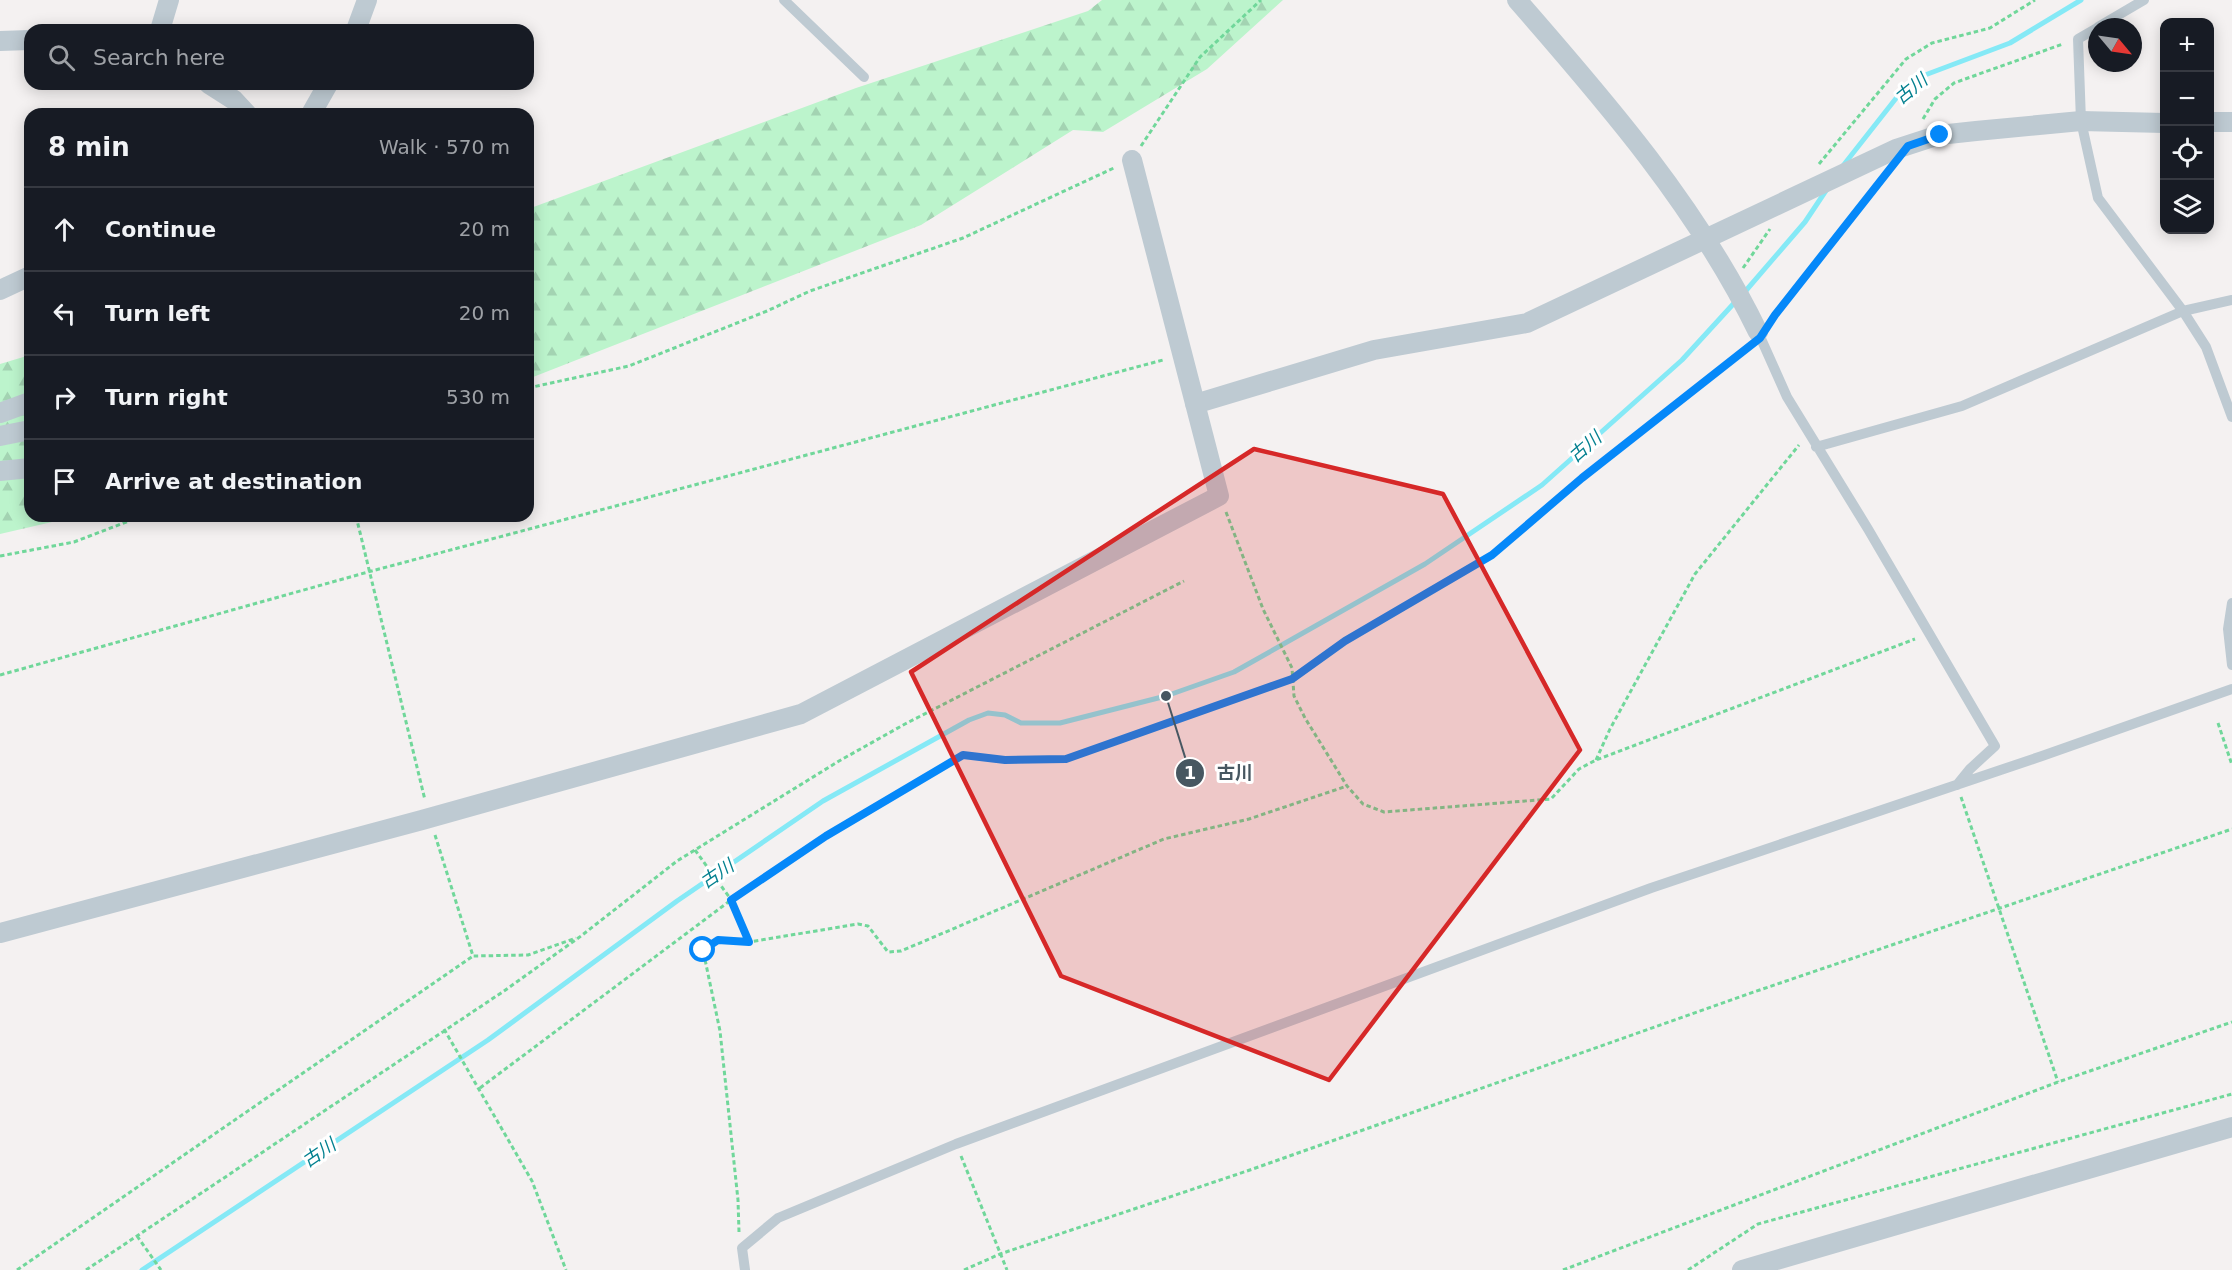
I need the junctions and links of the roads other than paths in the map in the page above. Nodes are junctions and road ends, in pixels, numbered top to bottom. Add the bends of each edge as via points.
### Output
1 (169, 0) edge
2 (367, 0) edge
3 (784, 0) edge
4 (1517, 0) edge
5 (2144, 0) edge
6 (2113, 18) edge
7 (162, 24) edge
8 (358, 24) edge
9 (2088, 33) edge
10 (24, 40) edge
11 (0, 41) edge
12 (864, 77) dead end
13 (218, 90) edge
14 (325, 90) edge
15 (241, 108) edge
16 (314, 108) edge
17 (2081, 121) junction
18 (2214, 122) edge
19 (2232, 122) edge
20 (2160, 123) edge
21 (1132, 160) road end
22 (1707, 240) junction
23 (24, 279) edge
24 (0, 290) edge
25 (2232, 300) edge
26 (2183, 312) junction
27 (1759, 335) joint
28 (24, 404) edge
29 (1195, 404) junction
30 (0, 413) edge
31 (2232, 417) edge
32 (24, 431) edge
33 (0, 436) edge
34 (1816, 447) junction
35 (24, 469) edge
36 (0, 471) edge
37 (2232, 603) edge
38 (2232, 665) edge
39 (2232, 689) edge
40 (1957, 785) junction
41 (0, 933) edge
42 (2232, 1127) edge
43 (745, 1270) edge
44 (1742, 1270) edge

1 - 7 street
2 - 8 street
3 - 12 lane
4 - 22 street via 1601,96
5 - 6 lane
9 - 17 lane via 2078,39
10 - 11 street
13 - 15 street
14 - 16 street
17 - 20 street
17 - 22 street via 1940,135 1902,148
17 - 26 lane via 2098,198
18 - 19 street
21 - 29 street
22 - 27 street
22 - 29 street via 1527,323 1374,350
23 - 24 street
25 - 26 lane
26 - 31 lane via 2206,347
26 - 34 lane via 1962,406
27 - 34 lane via 1786,397
28 - 30 street
29 - 41 street via 1219,496 801,714
32 - 33 street
34 - 40 lane via 1995,746
35 - 36 street
37 - 38 lane via 2228,629
39 - 40 lane
40 - 43 lane via 1640,892 956,1144 778,1218 742,1248
42 - 44 street

